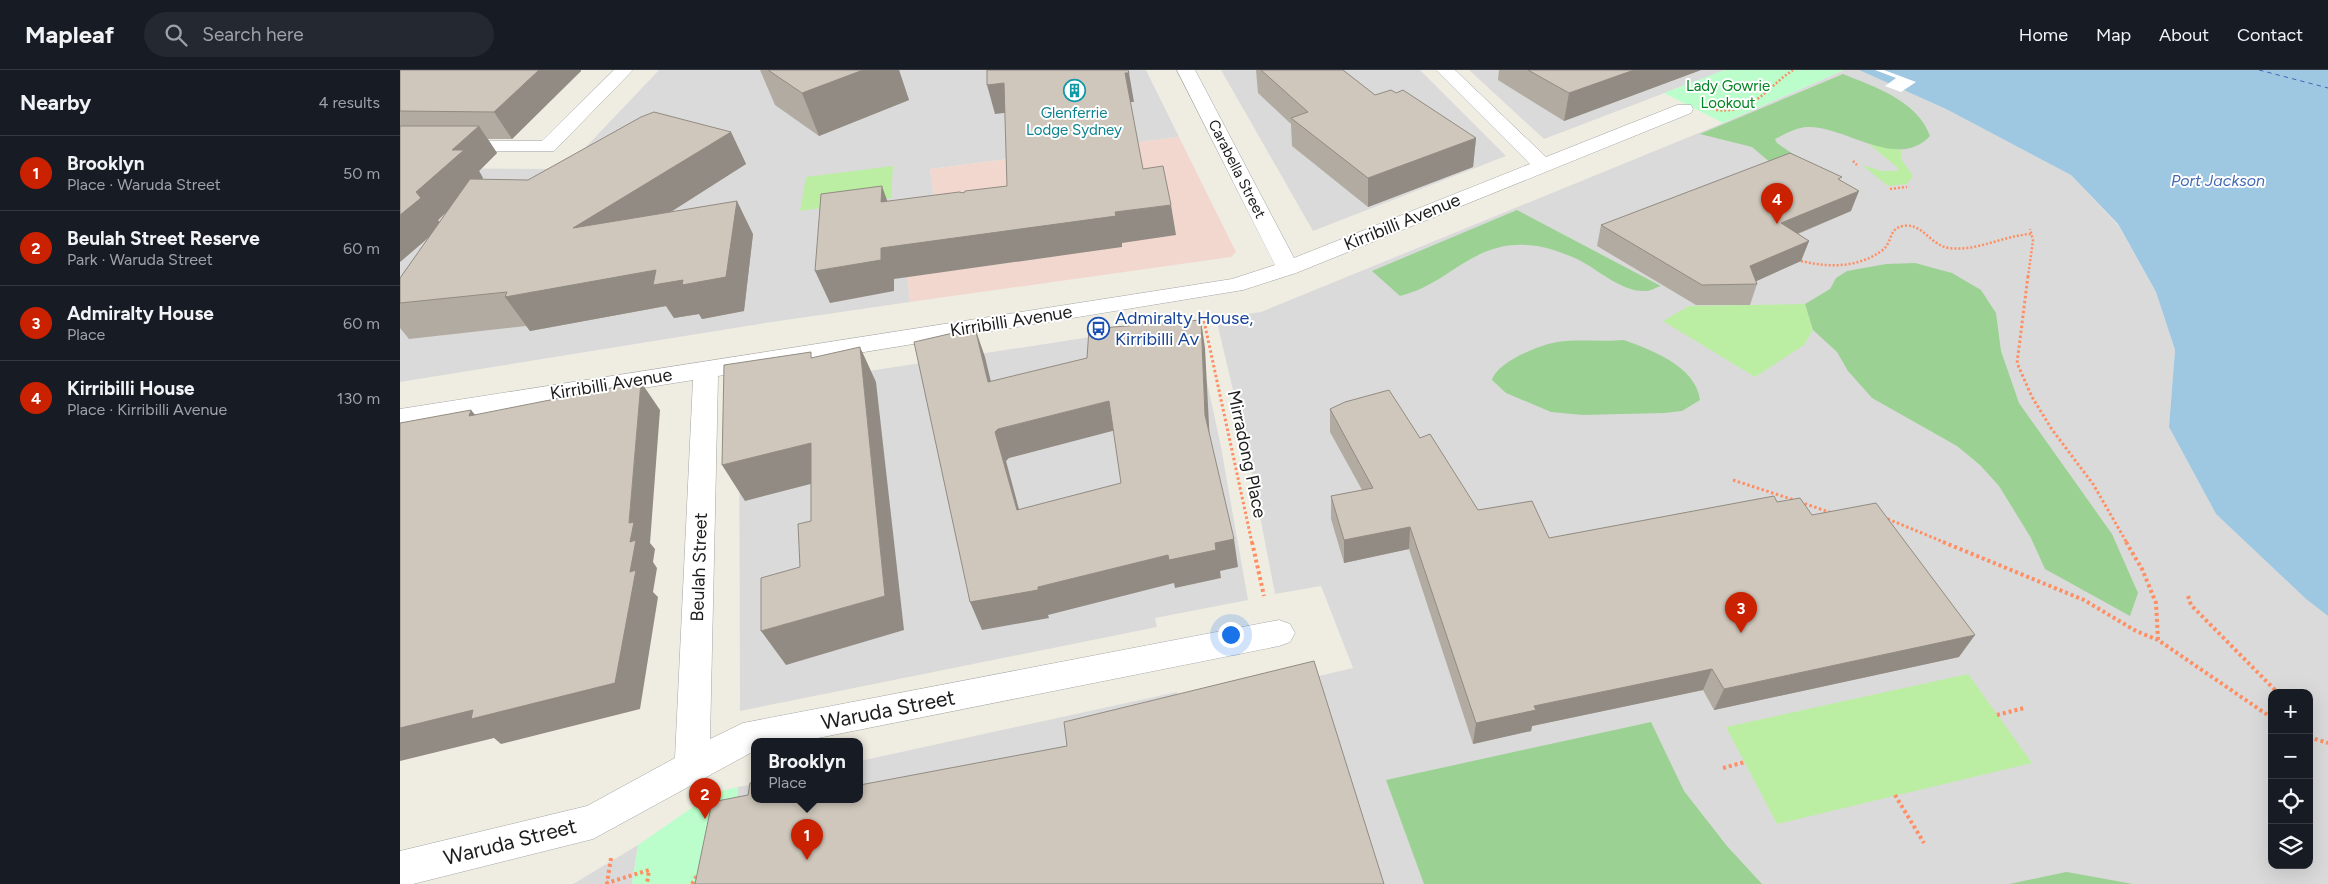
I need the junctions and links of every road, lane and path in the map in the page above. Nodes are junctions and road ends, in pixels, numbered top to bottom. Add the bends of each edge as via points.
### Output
1 (624, 70) edge
2 (1186, 70) edge
3 (1445, 70) edge
4 (1793, 70) edge
5 (1684, 109) dead end
6 (1729, 113) dead end
7 (400, 146) edge
8 (1852, 161) dead end
9 (1544, 165) junction
10 (1857, 165) dead end
11 (1907, 187) dead end
12 (1890, 189) dead end
13 (2030, 229) dead end
14 (2032, 234) junction
15 (1801, 261) edge
16 (1288, 268) junction
17 (1203, 316) dead end
18 (706, 368) junction
19 (400, 418) edge
20 (1733, 480) dead end
21 (1879, 515) edge
22 (1839, 516) edge
23 (2188, 596) dead end
24 (1264, 598) dead end
25 (1279, 633) dead end
26 (2158, 640) junction
27 (2274, 689) edge
28 (2024, 708) dead end
29 (1997, 715) dead end
30 (2268, 715) edge
31 (2313, 738) edge
32 (2328, 743) edge
33 (1745, 762) dead end
34 (692, 766) junction
35 (1723, 768) dead end
36 (1895, 795) dead end
37 (1924, 844) dead end
38 (612, 850) dead end
39 (701, 868) edge
40 (400, 869) edge
41 (647, 884) edge
42 (692, 884) edge

1 - 7 street via 547,147
2 - 16 street, Carabella Street
3 - 9 street
4 - 6 path via 1758,100
5 - 9 street, Kirribilli Avenue
8 - 10 path
9 - 16 street, Kirribilli Avenue
11 - 12 path
13 - 14 path
14 - 15 path via 2015,235 1968,248 1949,248 1932,242 1918,227 1905,225 1895,229 1881,252 1862,261 1839,266
14 - 26 path via 2017,363 2032,397 2092,484 2142,569 2156,603
16 - 18 street, Kirribilli Avenue via 1235,285 1196,293
17 - 24 path, Mirradong Place
18 - 19 street, Kirribilli Avenue
18 - 34 street, Beulah Street
20 - 22 path
21 - 26 path via 2035,578
23 - 27 path via 2191,605
25 - 34 street, Waruda Street via 743,738
26 - 30 path
28 - 29 path
31 - 32 path
33 - 35 path
34 - 40 street, Waruda Street via 593,822
36 - 37 path
38 - 41 path via 607,883 649,870
39 - 42 path

